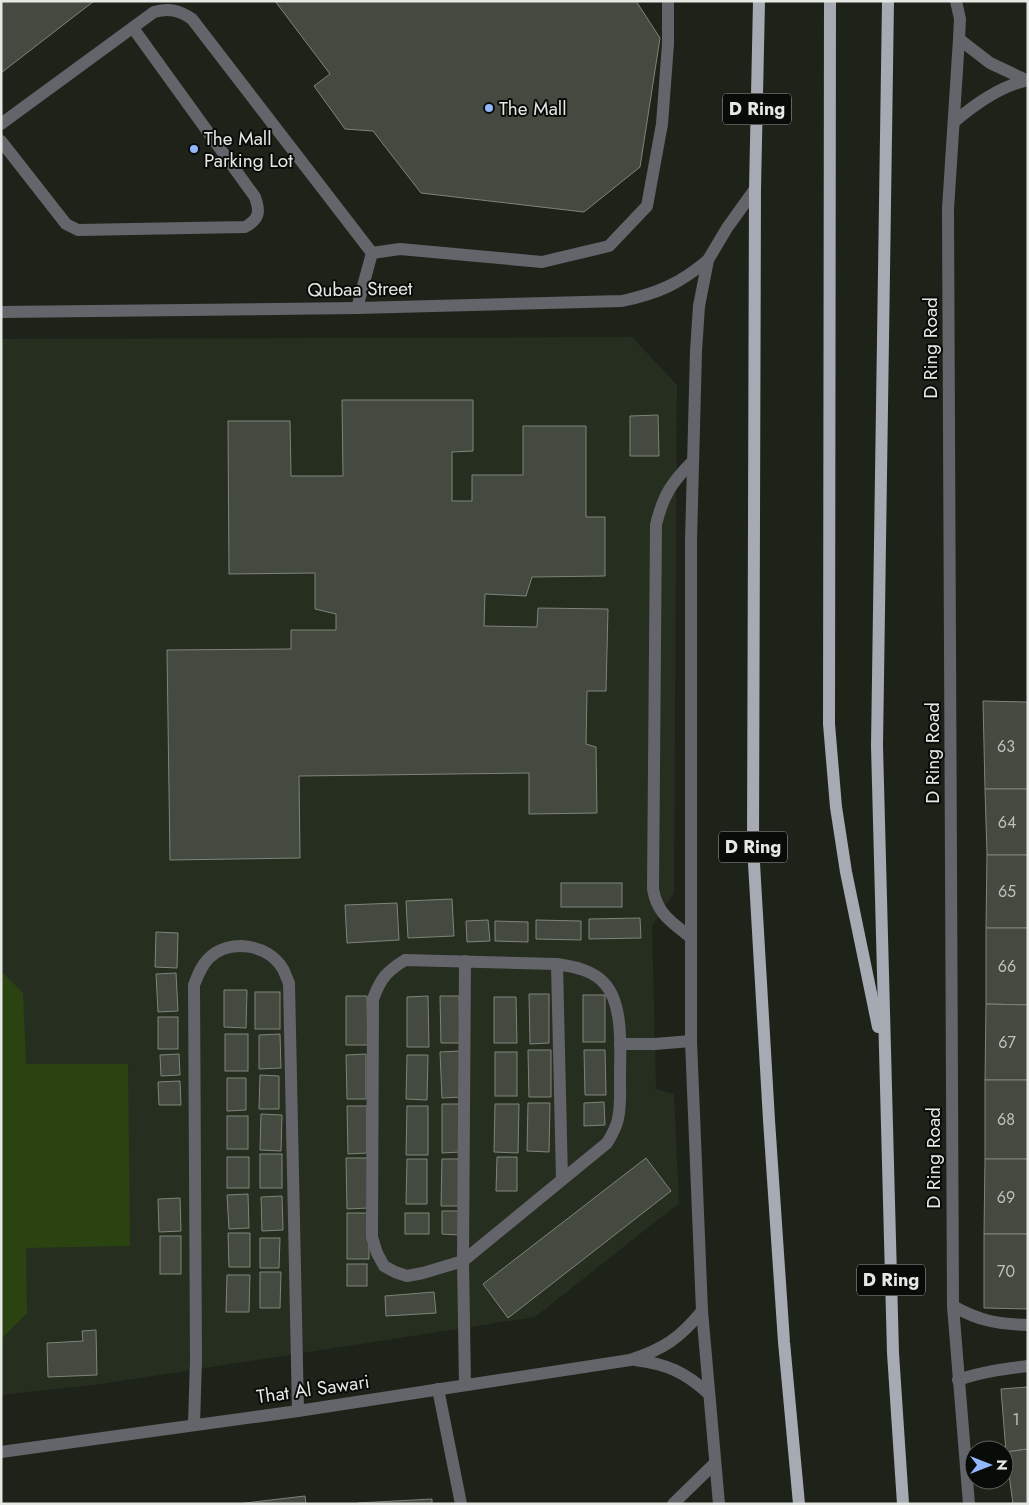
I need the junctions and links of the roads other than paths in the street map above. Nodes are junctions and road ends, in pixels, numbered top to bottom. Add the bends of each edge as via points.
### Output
1 (668, 1) edge
2 (758, 1) edge
3 (830, 1) edge
4 (888, 1) edge
5 (956, 1) edge
6 (133, 28) junction
7 (960, 39) junction
8 (1027, 80) edge
9 (954, 122) junction
10 (1, 124) edge
11 (1, 141) edge
12 (756, 189) junction
13 (372, 253) junction
14 (708, 260) junction
15 (357, 308) junction
16 (1, 312) edge
17 (692, 461) junction
18 (690, 937) junction
19 (465, 961) junction
20 (557, 964) junction
21 (691, 1041) junction
22 (620, 1044) junction
23 (885, 1056) junction
24 (562, 1179) junction
25 (463, 1262) junction
26 (953, 1306) junction
27 (702, 1311) junction
28 (1028, 1325) edge
29 (630, 1360) junction
30 (1028, 1366) edge
31 (958, 1380) junction
32 (465, 1384) junction
33 (438, 1389) junction
34 (709, 1394) junction
35 (298, 1411) junction
36 (194, 1424) junction
37 (1, 1452) edge
38 (715, 1463) junction
39 (461, 1504) edge
40 (672, 1504) edge
41 (719, 1504) edge
42 (799, 1504) edge
43 (903, 1504) edge
44 (969, 1504) edge

1 - 13 street via 662,124 647,206 609,246 542,262 400,249
2 - 12 main road, D Ring
3 - 23 main road via 829,724 836,807 846,872
4 - 23 main road, D Ring via 877,746
5 - 7 street, D Ring Road
6 - 10 street
6 - 11 street via 255,197 258,215 252,223 245,227 78,230 66,224
6 - 13 street via 154,12 164,9 173,9 192,19
7 - 8 street via 990,63
7 - 9 street, D Ring Road
8 - 9 street via 987,97
9 - 26 street, D Ring Road via 948,209
12 - 14 street
12 - 42 main road, D Ring via 753,846 768,1120
13 - 15 street
14 - 15 street, Qubaa Street via 673,285 622,301
14 - 17 street via 699,306
15 - 16 street, Qubaa Street
17 - 18 street
17 - 18 street via 667,492 656,525 653,889 658,907
18 - 21 street
19 - 20 street
19 - 25 street
19 - 25 street via 404,960 379,982 372,1016 372,1237 377,1253 384,1266 407,1276
20 - 22 street via 592,973 606,985 614,1000
20 - 24 street
21 - 22 street
21 - 27 street
22 - 24 street via 620,1108 613,1134 597,1152
23 - 43 main road, D Ring via 893,1352
24 - 25 street
25 - 32 street
26 - 28 street via 982,1320
26 - 31 street, D Ring Road
27 - 29 street, That Al Sawari via 671,1342
27 - 34 street
29 - 32 street, That Al Sawari
29 - 34 street, That Al Sawari via 652,1362 673,1369 692,1379
30 - 31 street via 996,1369
31 - 44 street, D Ring Road
32 - 33 street, That Al Sawari
33 - 35 street, That Al Sawari
33 - 39 street
34 - 38 street
35 - 36 street, That Al Sawari
35 - 36 street via 289,983 271,956 257,948 240,946 224,948 210,957 194,985
36 - 37 street, That Al Sawari
38 - 40 street
38 - 41 street

